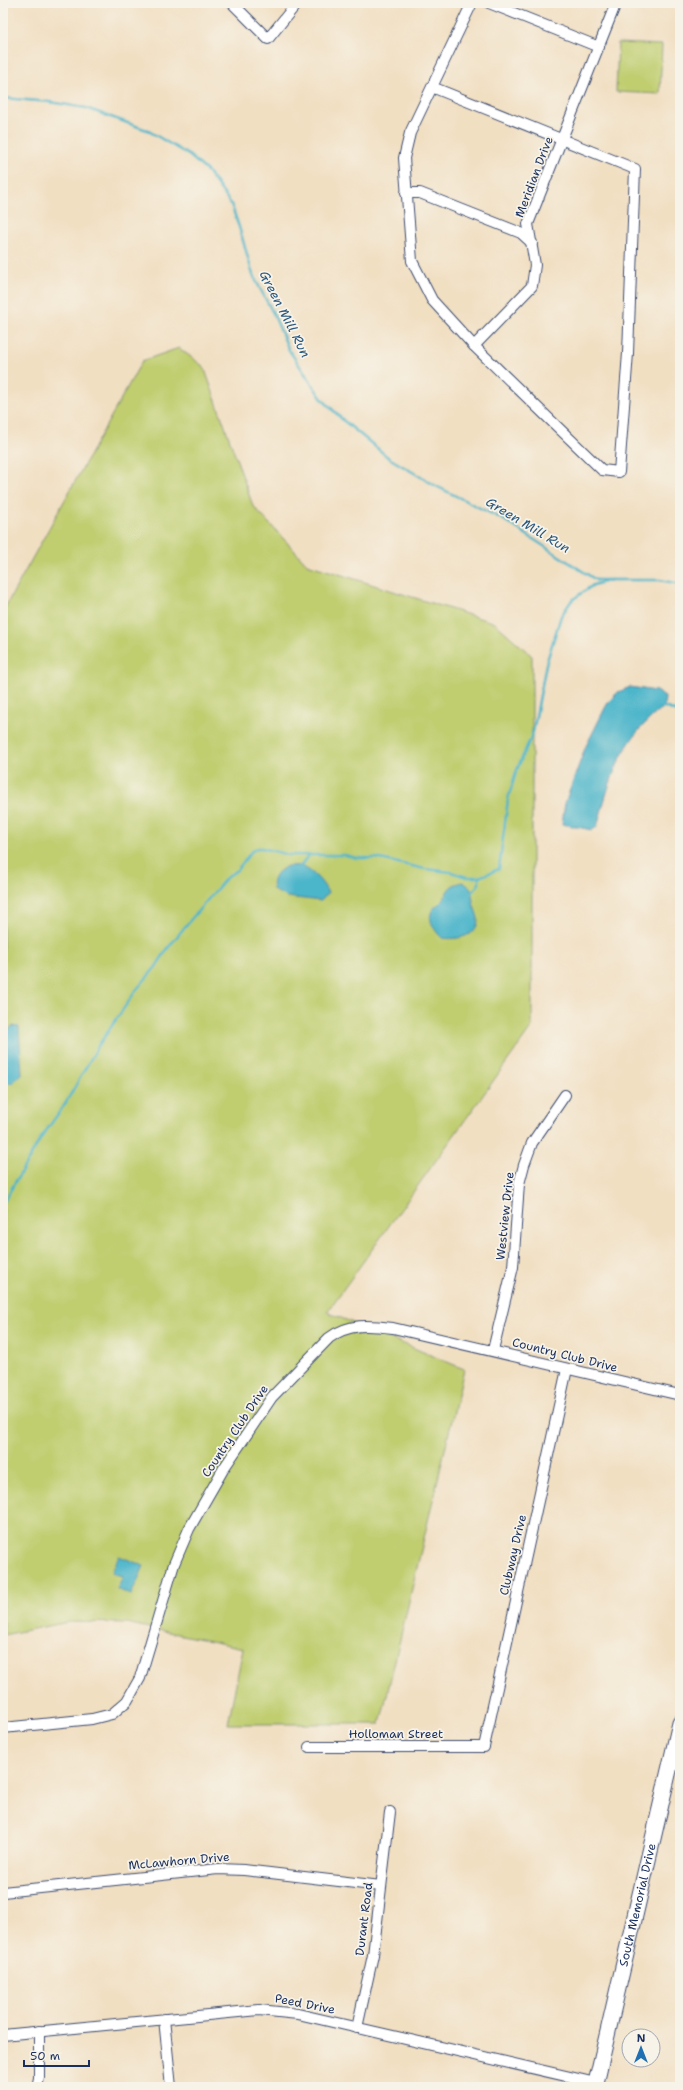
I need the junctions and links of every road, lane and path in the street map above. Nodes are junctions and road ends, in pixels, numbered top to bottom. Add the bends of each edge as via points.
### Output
1 (232, 3) edge
2 (297, 3) edge
3 (472, 3) edge
4 (489, 3) edge
5 (616, 3) edge
6 (599, 47) junction
7 (432, 87) junction
8 (562, 140) junction
9 (406, 193) junction
10 (532, 243) junction
11 (474, 346) junction
12 (565, 1095) dead end
13 (493, 1350) junction
14 (567, 1369) junction
15 (680, 1395) edge
16 (680, 1725) edge
17 (3, 1728) edge
18 (309, 1747) dead end
19 (484, 1747) joint
20 (390, 1812) dead end
21 (381, 1886) junction
22 (3, 1892) edge
23 (164, 2019) junction
24 (357, 2028) junction
25 (39, 2031) junction
26 (3, 2035) edge
27 (596, 2085) edge
28 (37, 2087) edge
29 (171, 2087) edge

1 - 2 street via 268,38
3 - 7 street
4 - 6 street
5 - 6 street, Meridian Drive
6 - 8 street, Meridian Drive
7 - 8 street
7 - 9 street via 410,133 404,158
8 - 10 street, Meridian Drive via 528,224
8 - 11 street via 635,169 628,353 619,472 602,470
9 - 10 street via 428,196 521,233
9 - 11 street via 412,261 432,300
10 - 11 street, Meridian Drive via 536,265 532,286
12 - 13 street, Westview Drive via 536,1137 524,1165 519,1184 513,1268
13 - 14 street, Country Club Drive
13 - 17 street, Country Club Drive via 376,1326 348,1327 329,1338 272,1396 224,1468 192,1523 174,1564 140,1678 127,1701 112,1714 92,1720
14 - 15 street, Country Club Drive
14 - 19 street, Clubway Drive
16 - 27 main road, South Memorial Drive
18 - 19 street, Holloman Street
20 - 21 street, Durant Road
21 - 22 street, McLawhorn Drive via 218,1869
21 - 24 street, Durant Road via 371,1968
23 - 24 street, Peed Drive via 260,2010 298,2014
23 - 25 street, Peed Drive
23 - 29 street
24 - 27 street, Peed Drive
25 - 26 street, Peed Drive
25 - 28 street

